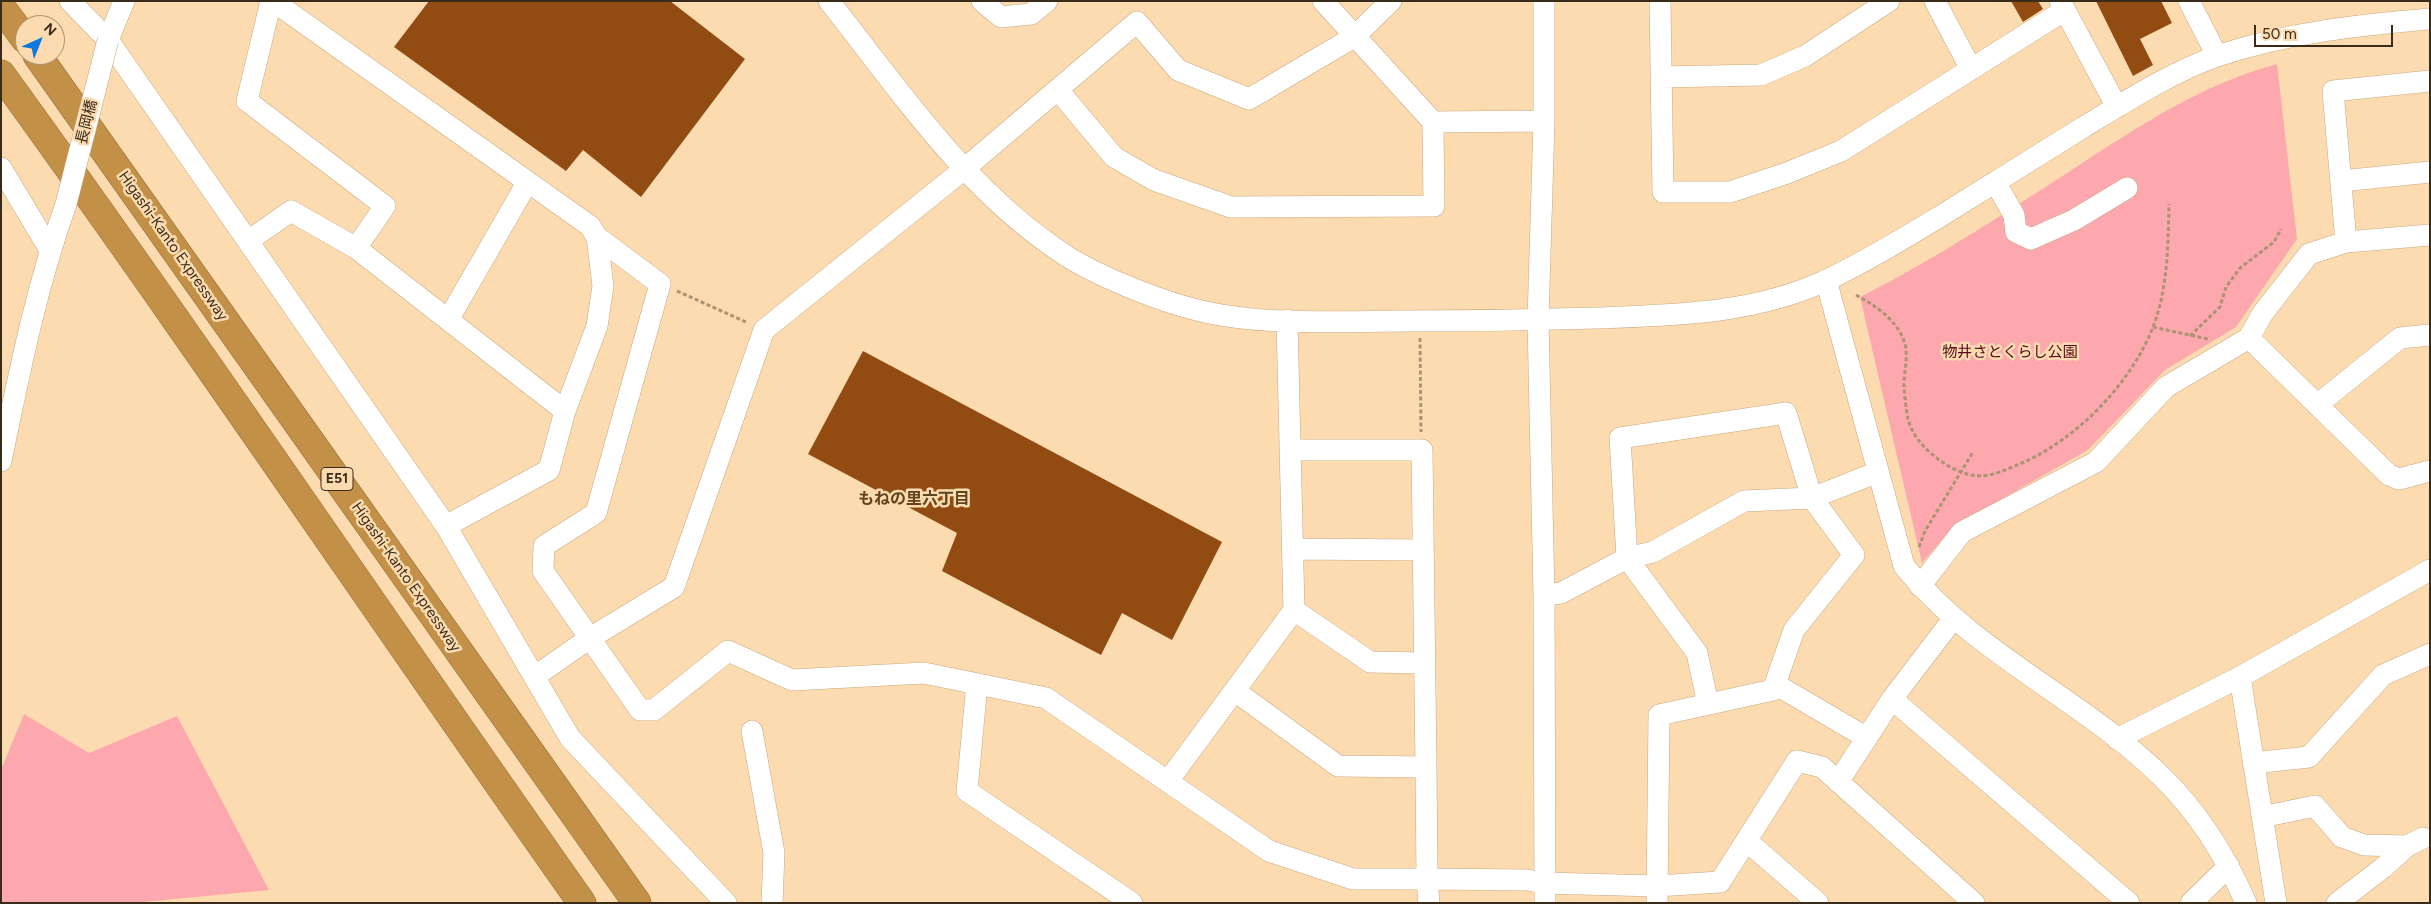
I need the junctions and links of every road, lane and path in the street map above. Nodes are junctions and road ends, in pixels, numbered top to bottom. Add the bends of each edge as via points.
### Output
1 (70, 1) edge
2 (118, 1) edge
3 (124, 1) edge
4 (272, 1) edge
5 (829, 1) edge
6 (982, 1) edge
7 (1047, 1) edge
8 (1323, 1) edge
9 (1391, 1) edge
10 (1544, 1) edge
11 (1660, 1) edge
12 (1889, 1) edge
13 (1935, 1) edge
14 (2189, 1) edge
15 (2062, 6) edge
16 (1, 7) edge
17 (2430, 19) edge
18 (15, 26) edge
19 (1354, 37) junction
20 (108, 40) junction
21 (2217, 56) junction
22 (43, 65) edge
23 (1972, 69) junction
24 (1, 74) edge
25 (1662, 77) junction
26 (2430, 81) edge
27 (1058, 90) junction
28 (2117, 107) junction
29 (1544, 121) junction
30 (1433, 122) junction
31 (1, 168) edge
32 (963, 170) junction
33 (2430, 172) edge
34 (2341, 181) junction
35 (1995, 182) junction
36 (527, 183) junction
37 (2127, 188) dead end
38 (2169, 204) dead end
39 (2281, 228) dead end
40 (2430, 235) edge
41 (597, 237) junction
42 (248, 241) junction
43 (2346, 242) junction
44 (356, 248) junction
45 (50, 250) junction
46 (1826, 280) junction
47 (660, 284) junction
48 (1856, 295) dead end
49 (448, 320) junction
50 (1287, 320) junction
51 (1538, 320) junction
52 (1419, 321) junction
53 (2153, 328) junction
54 (764, 330) junction
55 (2430, 335) edge
56 (2190, 336) junction
57 (2244, 341) junction
58 (2317, 405) junction
59 (565, 411) junction
60 (1290, 450) junction
61 (1422, 450) junction
62 (1973, 452) dead end
63 (1, 461) edge
64 (1962, 471) junction
65 (2430, 471) edge
66 (1878, 472) junction
67 (1812, 498) junction
68 (446, 526) junction
69 (1918, 548) dead end
70 (1293, 549) junction
71 (1423, 550) junction
72 (1627, 558) junction
73 (2430, 570) edge
74 (1920, 586) junction
75 (1544, 595) junction
76 (1294, 610) junction
77 (1953, 619) junction
78 (590, 638) junction
79 (2430, 654) edge
80 (1425, 663) junction
81 (534, 677) junction
82 (2240, 677) junction
83 (978, 684) junction
84 (1775, 684) junction
85 (1235, 691) junction
86 (1892, 699) junction
87 (1708, 704) junction
88 (752, 730) dead end
89 (1867, 738) junction
90 (2118, 738) junction
91 (2253, 763) junction
92 (1426, 767) junction
93 (1168, 781) junction
94 (1838, 782) junction
95 (2262, 817) junction
96 (1747, 841) junction
97 (2422, 842) edge
98 (2229, 866) junction
99 (1427, 879) junction
100 (1544, 893) edge
101 (1657, 894) edge
102 (582, 903) edge
103 (637, 903) edge
104 (726, 903) edge
105 (772, 903) edge
106 (1132, 903) edge
107 (1428, 903) edge
108 (1818, 903) edge
109 (1974, 903) edge
110 (2129, 903) edge
111 (2191, 903) edge
112 (2246, 903) edge
113 (2276, 903) edge
114 (2337, 903) edge

1 - 20 street
2 - 20 street
3 - 20 street
4 - 36 street
4 - 44 street via 247,101 385,206
5 - 32 street
6 - 7 street via 1001,17 1031,14
8 - 19 street
9 - 19 street
10 - 29 street
11 - 25 street
12 - 25 street via 1806,56 1761,75
13 - 23 street
14 - 21 street
15 - 23 street
15 - 28 street
16 - 18 highway
17 - 21 street via 2303,34
19 - 27 street via 1249,99 1178,70 1137,22
19 - 30 street
20 - 42 street
20 - 45 street, 長岡橋, bridge via 66,204
21 - 28 street via 2180,72
22 - 103 highway, Higashi-Kanto Expressway / E51
23 - 25 street via 1842,150 1787,173 1723,193 1664,192
24 - 102 highway, E51 via 232,399
26 - 34 street via 2333,91
27 - 30 street via 1114,157 1154,180 1231,207 1434,206
27 - 32 street
28 - 35 street
29 - 30 street
29 - 51 street
31 - 45 street
32 - 50 street via 1018,220 1070,258 1124,285 1201,311 1261,320
32 - 54 street
33 - 34 street
34 - 43 street
35 - 37 street via 2014,216 2016,232 2031,239 2074,220
35 - 46 street via 1888,248
36 - 41 street via 590,226
36 - 49 street
38 - 53 path via 2163,292
39 - 56 path via 2274,242 2240,268 2226,287 2220,307
40 - 43 street
41 - 47 street
41 - 59 street via 603,286 596,326
42 - 44 street via 291,211
42 - 68 street
43 - 57 street via 2308,254
44 - 49 street
45 - 63 street, 長岡橋 via 28,332
46 - 51 street via 1798,292 1743,307 1692,315
46 - 66 street
47 - 54 path
47 - 78 street via 596,514 544,546 543,571
48 - 64 path via 1880,308 1902,334 1908,356 1904,382 1908,421 1920,442 1945,464
49 - 59 street
50 - 52 street
50 - 60 street
51 - 52 street
51 - 75 street
52 - 61 path
53 - 56 path
53 - 64 path via 2129,371 2107,400 2066,437 2036,458 1993,475
54 - 78 street via 674,587
55 - 58 street via 2400,338
56 - 57 path
57 - 58 street
57 - 74 street via 2166,387 2096,462 1962,532
58 - 65 street via 2389,475 2399,479
59 - 68 street via 549,470
60 - 61 street
60 - 70 street
61 - 71 street
62 - 64 path
64 - 69 path
66 - 67 street
66 - 74 street via 1904,566
67 - 72 street via 1744,501 1653,552
67 - 72 street via 1786,413 1620,438
67 - 84 street via 1854,555 1794,630
68 - 81 street
70 - 71 street
70 - 76 street
71 - 80 street
72 - 75 street via 1561,593
72 - 87 street via 1697,653
73 - 82 street
74 - 77 street
75 - 100 street
76 - 80 street via 1370,662
76 - 85 street
77 - 86 street
77 - 90 street
78 - 81 street
78 - 83 street via 640,710 654,710 728,651 792,680 924,673
79 - 91 street via 2383,675 2309,757
80 - 92 street
81 - 104 street via 570,738
82 - 90 street
82 - 91 street
83 - 93 street via 1046,698
83 - 106 street via 967,791
84 - 87 street via 1773,690
84 - 89 street
85 - 92 street via 1338,766
85 - 93 street
86 - 89 street
86 - 110 street
87 - 101 street via 1659,714
88 - 105 street via 774,852
89 - 94 street
90 - 98 street via 2162,777 2190,808
91 - 95 street
92 - 99 street
93 - 99 street via 1269,851 1353,879
94 - 96 street via 1822,767 1797,761
94 - 109 street
95 - 97 street via 2315,806 2342,837 2364,845
95 - 113 street
96 - 101 street via 1720,882
96 - 108 street
97 - 114 street
98 - 111 street
98 - 112 street
99 - 100 street via 1528,880
99 - 107 street
100 - 101 street

